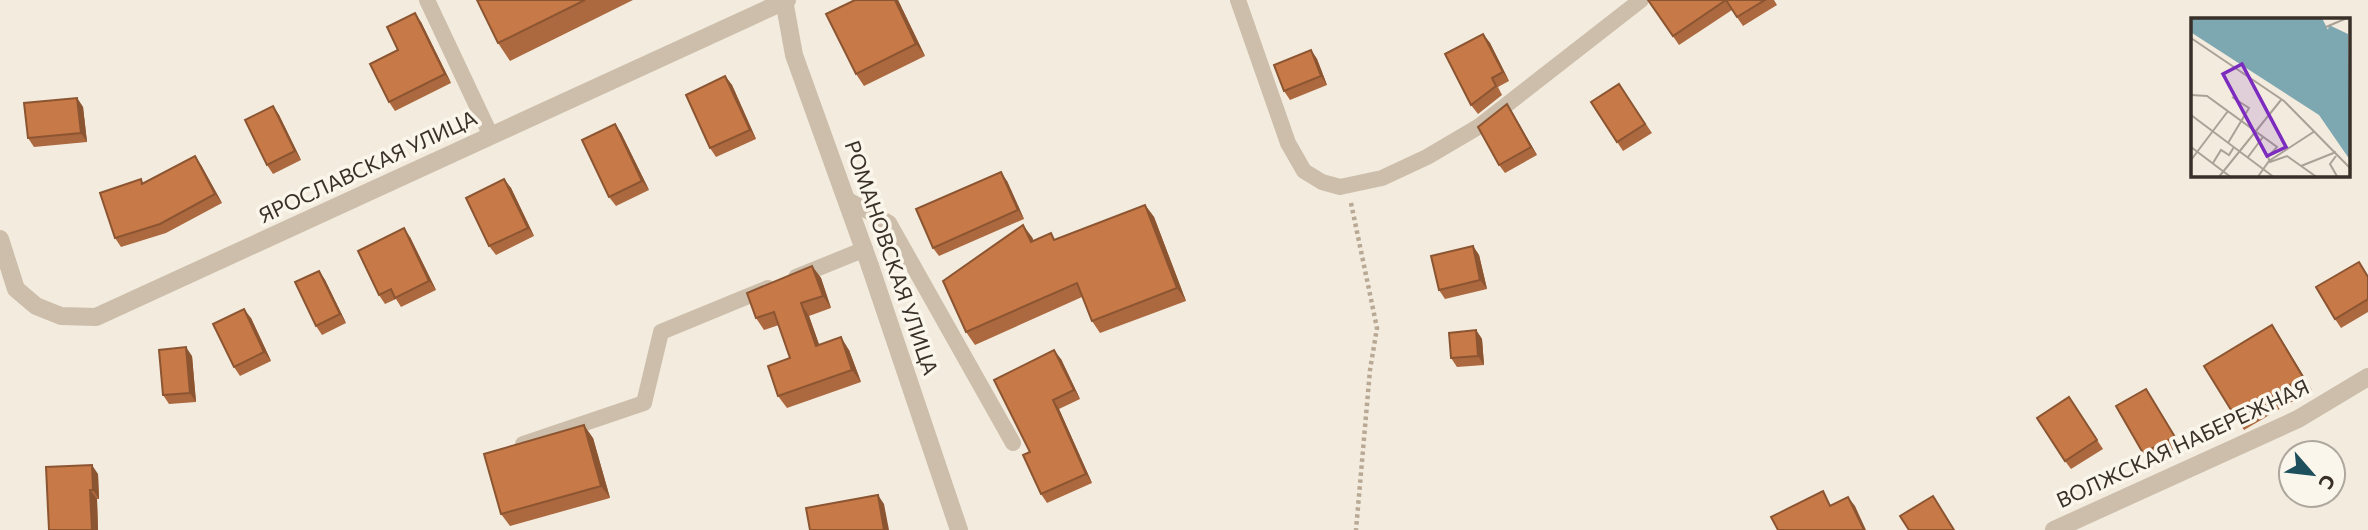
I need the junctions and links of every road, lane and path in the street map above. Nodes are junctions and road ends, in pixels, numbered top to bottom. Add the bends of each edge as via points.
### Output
1 (427, 0) edge
2 (785, 0) edge
3 (1238, 0) edge
4 (1641, 0) edge
5 (491, 136) junction
6 (1348, 186) junction
7 (848, 200) junction
8 (0, 239) edge
9 (868, 257) junction
10 (2368, 377) edge
11 (1013, 443) dead end
12 (505, 450) edge
13 (959, 530) edge
14 (1356, 530) edge
15 (2054, 530) edge

1 - 5 lane
2 - 5 street, ЯРОСЛАВСКАЯ УЛИЦА
2 - 7 street, РОМАНОВСКАЯ УЛИЦА via 794,55
3 - 6 lane via 1288,143 1304,172 1322,183
4 - 6 lane via 1478,127 1382,178
5 - 8 street, ЯРОСЛАВСКАЯ УЛИЦА via 96,317 61,316 36,306 16,289
6 - 14 path via 1377,328
7 - 9 street, РОМАНОВСКАЯ УЛИЦА
7 - 11 lane via 889,223
9 - 12 lane via 661,332 644,403
9 - 13 street, РОМАНОВСКАЯ УЛИЦА
10 - 15 street, ВОЛЖСКАЯ НАБЕРЕЖНАЯ via 2298,419

